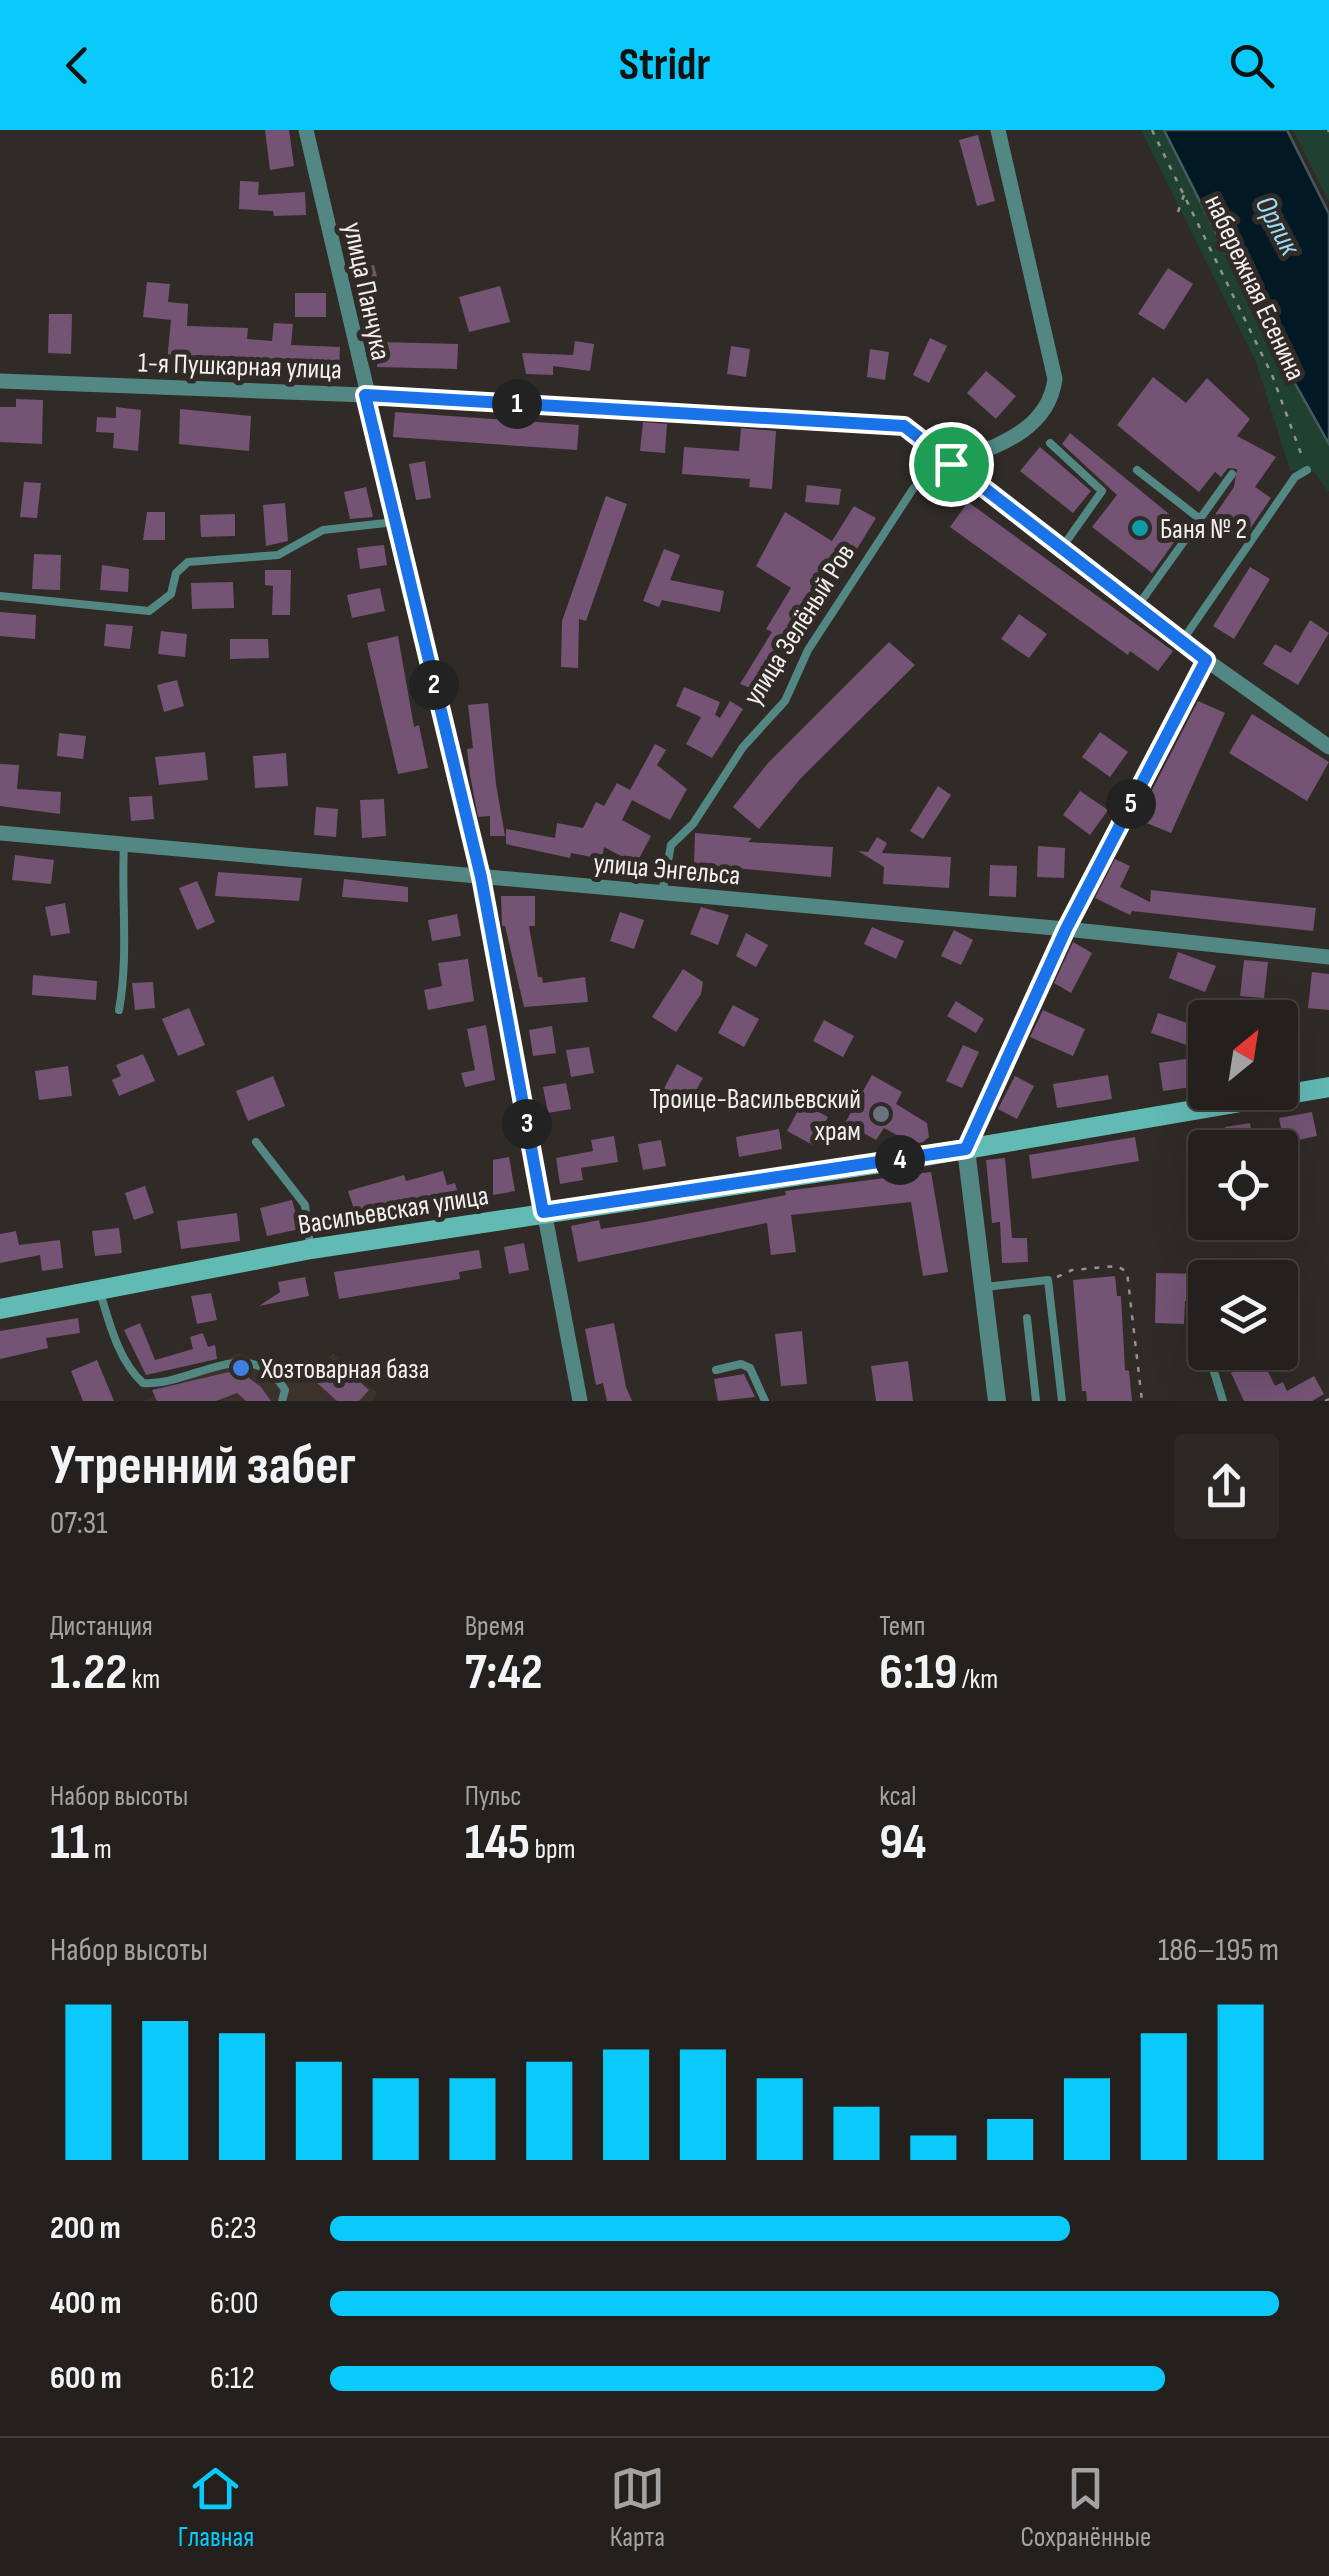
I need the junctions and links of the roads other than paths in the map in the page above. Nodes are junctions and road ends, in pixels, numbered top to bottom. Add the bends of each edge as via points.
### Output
1 (306, 130) edge
2 (998, 130) edge
3 (0, 380) edge
4 (365, 395) junction
5 (1050, 443) dead end
6 (951, 464) junction
7 (1137, 470) dead end
8 (1306, 470) road end
9 (1232, 474) dead end
10 (1200, 519) junction
11 (395, 522) junction
12 (1061, 549) junction
13 (0, 596) edge
14 (1137, 607) junction
15 (1182, 642) junction
16 (1206, 660) junction
17 (1329, 747) edge
18 (0, 833) edge
19 (124, 844) junction
20 (481, 877) junction
21 (662, 893) junction
22 (1066, 929) junction
23 (1329, 957) edge
24 (119, 1010) dead end
25 (1329, 1087) edge
26 (256, 1142) dead end
27 (966, 1149) junction
28 (543, 1212) junction
29 (311, 1249) junction
30 (984, 1288) junction
31 (100, 1292) junction
32 (0, 1309) edge
33 (1027, 1318) dead end
34 (716, 1370) dead end
35 (1214, 1370) edge
36 (282, 1401) edge
37 (580, 1401) edge
38 (765, 1401) edge
39 (997, 1401) edge
40 (1036, 1401) edge
41 (1062, 1401) edge
42 (1223, 1401) edge

1 - 4 street, улица Панчука
2 - 6 street, улица Зелёный Ров via 1055,379 1042,417 1003,443
3 - 4 street, 1-я Пушкарная улица
4 - 6 street, 1-я Пушкарная улица via 889,424 916,431
4 - 11 street, улица Панчука
5 - 12 lane via 1102,491
6 - 12 street, 1-я Пушкарная улица
6 - 21 lane, улица Зелёный Ров via 914,490 808,650 784,701 671,844
7 - 10 lane
8 - 15 lane
9 - 10 lane
10 - 14 lane
11 - 13 lane via 323,530 278,555 188,562 176,573 171,594 149,610
11 - 20 street, улица Панчука
12 - 14 street, 1-я Пушкарная улица
14 - 15 street, 1-я Пушкарная улица
15 - 16 street, 1-я Пушкарная улица
16 - 17 street, 1-я Пушкарная улица
16 - 22 street
18 - 19 street, улица Энгельса
19 - 20 street, улица Энгельса
19 - 24 lane via 127,952
20 - 21 street, улица Энгельса
20 - 28 street, улица Панчука
21 - 22 street, улица Энгельса
22 - 23 street, улица Энгельса
22 - 27 street
25 - 27 main road, Васильевская улица
26 - 29 lane via 305,1205
27 - 28 main road, Васильевская улица
27 - 30 street
28 - 29 main road, Васильевская улица
28 - 37 street, улица Панчука
29 - 31 main road, Васильевская улица
30 - 39 street
30 - 41 lane via 1048,1280
31 - 32 main road, Васильевская улица
31 - 36 lane via 133,1375 143,1384 238,1360 279,1380
33 - 40 lane
34 - 38 lane via 750,1368
35 - 42 lane

